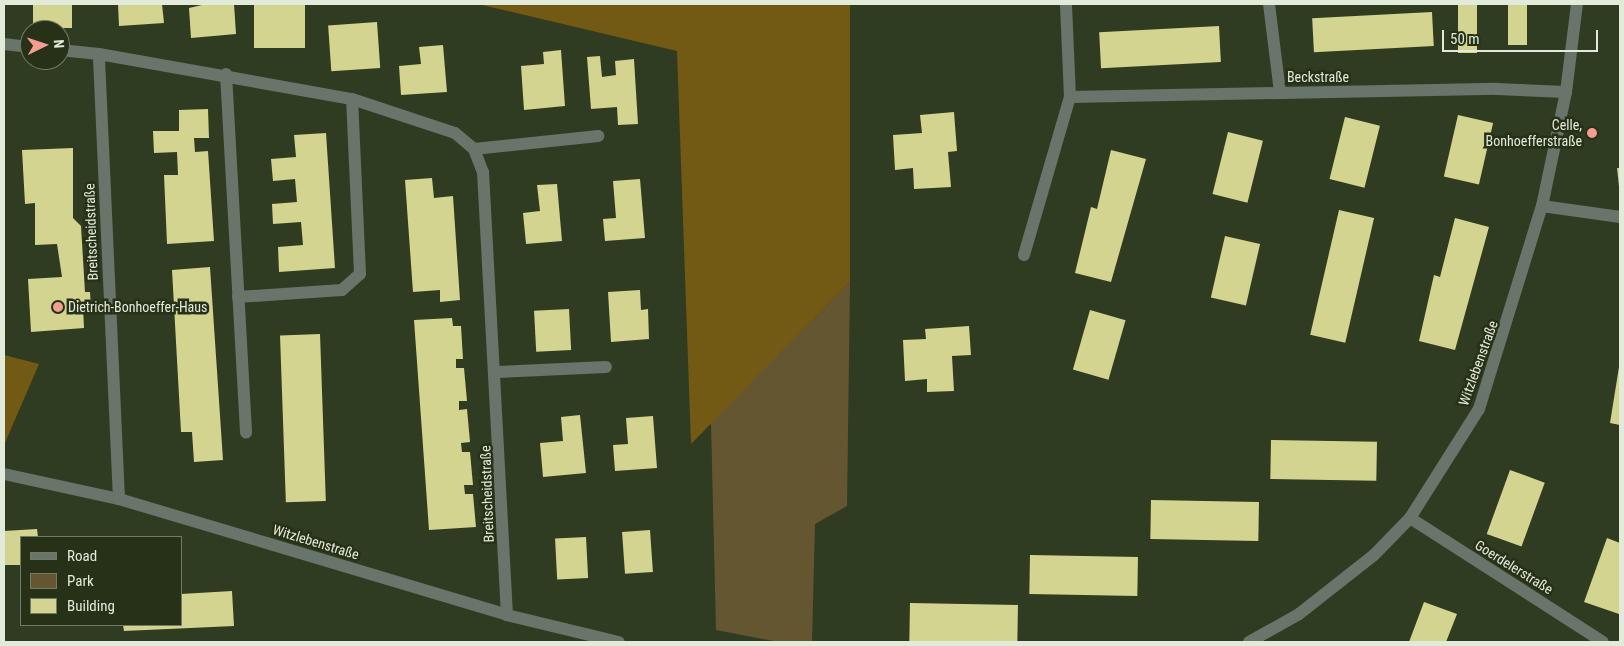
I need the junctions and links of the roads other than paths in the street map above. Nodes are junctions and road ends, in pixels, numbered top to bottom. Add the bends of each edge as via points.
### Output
1 (1066, 4) edge
2 (1268, 4) edge
3 (1577, 4) edge
4 (4, 44) edge
5 (20, 46) edge
6 (70, 51) edge
7 (98, 54) junction
8 (226, 74) junction
9 (1280, 92) junction
10 (1566, 92) junction
11 (1070, 97) junction
12 (352, 100) junction
13 (598, 136) dead end
14 (474, 149) junction
15 (1542, 206) junction
16 (1620, 217) edge
17 (1024, 256) dead end
18 (238, 297) junction
19 (606, 367) dead end
20 (497, 372) junction
21 (246, 432) dead end
22 (4, 474) edge
23 (119, 499) junction
24 (1410, 518) junction
25 (507, 615) junction
26 (618, 642) edge
27 (1250, 642) edge
28 (1603, 642) edge

1 - 11 street
2 - 9 street
3 - 10 street, Witzlebenstraße
4 - 5 street
6 - 7 street, Breitscheidstraße
7 - 8 street, Breitscheidstraße
7 - 23 street, Breitscheidstraße
8 - 12 street, Breitscheidstraße
8 - 18 street
9 - 10 street, Beckstraße
9 - 11 street, Beckstraße
10 - 15 street, Witzlebenstraße
11 - 17 street
12 - 14 street, Breitscheidstraße via 455,133
12 - 18 street via 360,274 342,290
13 - 14 street
14 - 20 street, Breitscheidstraße via 483,172
15 - 16 street
15 - 24 street, Witzlebenstraße via 1479,409
18 - 21 street
19 - 20 street
20 - 25 street, Breitscheidstraße
22 - 23 street, Witzlebenstraße
23 - 25 street, Witzlebenstraße
24 - 27 street, Witzlebenstraße via 1334,589
24 - 28 street, Goerdelerstraße
25 - 26 street, Witzlebenstraße

